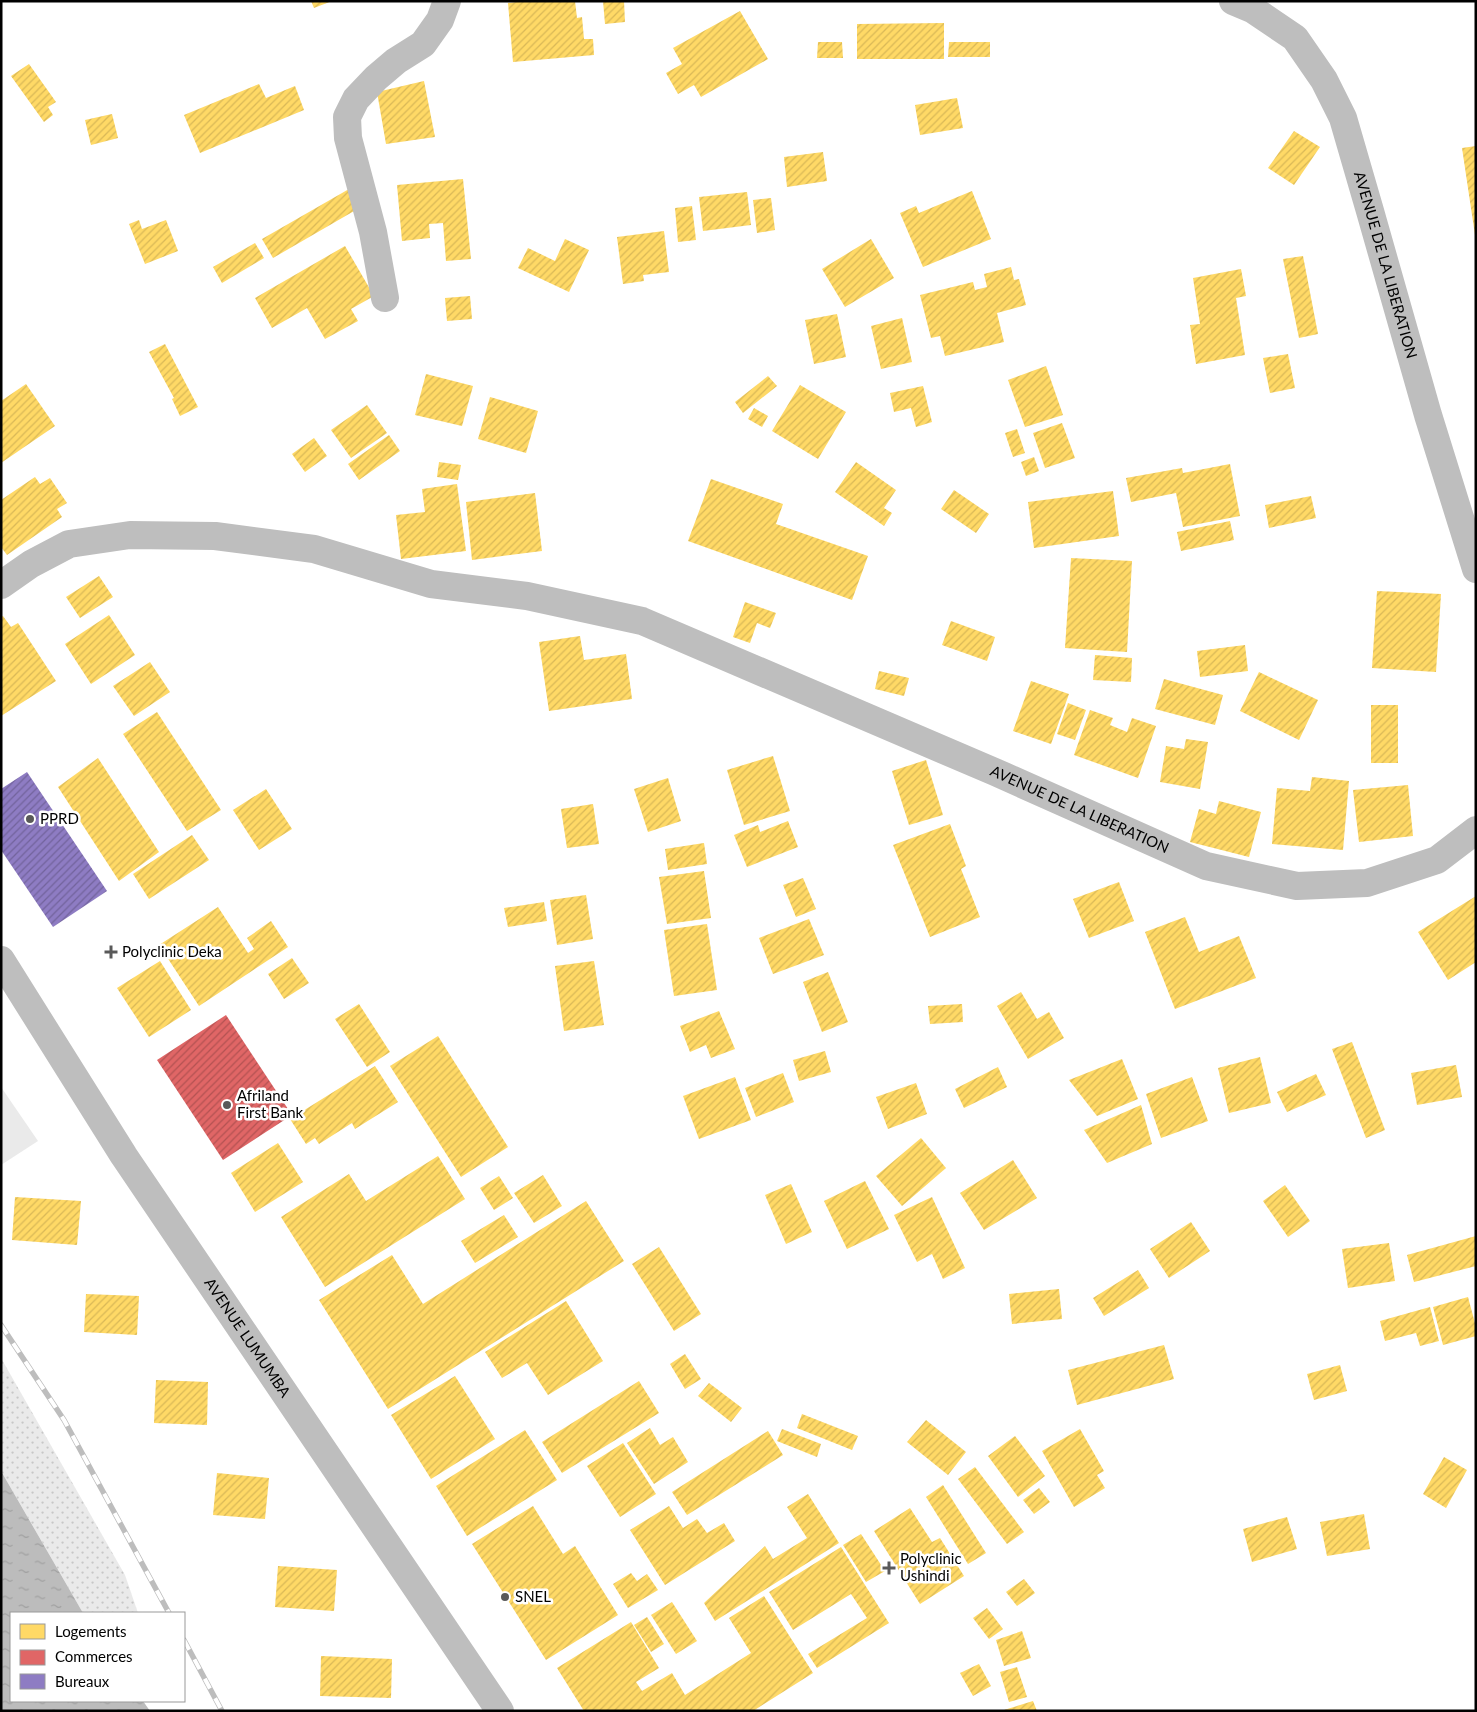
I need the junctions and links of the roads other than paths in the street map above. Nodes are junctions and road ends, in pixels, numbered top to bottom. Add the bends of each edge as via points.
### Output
1 (447, 1) edge
2 (1233, 1) edge
3 (385, 298) dead end
4 (1476, 569) edge
5 (1, 585) edge
6 (1476, 830) edge
7 (1, 960) edge
8 (500, 1711) edge

1 - 3 street via 440,20 423,44 376,78 356,99 347,117 348,138 373,232
2 - 4 street, AVENUE DE LA LIBERATION via 1252,8 1295,38 1324,80 1342,118
5 - 6 street, AVENUE DE LA LIBERATION via 69,544 130,535 215,536 314,550 431,584 527,596 642,621 1206,866 1297,886 1367,883 1437,860
7 - 8 street, AVENUE LUMUMBA via 124,1156

